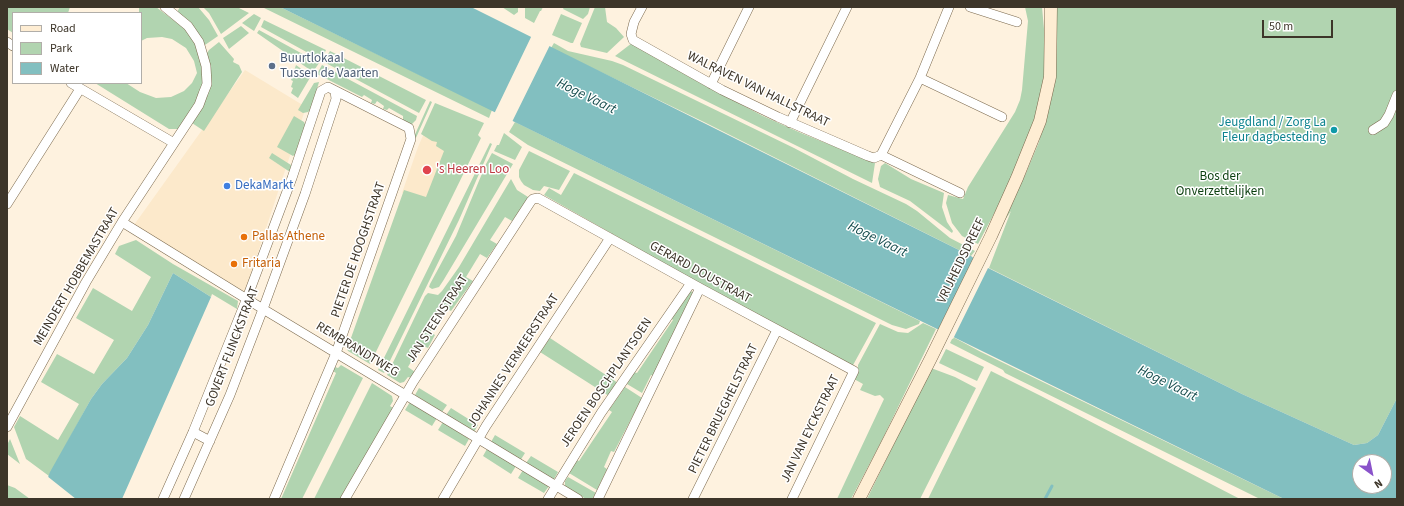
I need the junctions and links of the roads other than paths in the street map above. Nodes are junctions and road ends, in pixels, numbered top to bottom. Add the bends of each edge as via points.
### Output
1 (165, 7) edge
2 (642, 7) edge
3 (749, 7) edge
4 (847, 7) edge
5 (949, 7) edge
6 (970, 7) edge
7 (1048, 7) edge
8 (1051, 7) edge
9 (1017, 22) dead end
10 (1051, 23) junction
11 (920, 78) junction
12 (72, 84) edge
13 (711, 84) junction
14 (80, 89) junction
15 (335, 91) junction
16 (1397, 95) edge
17 (1002, 117) dead end
18 (790, 123) junction
19 (1373, 130) dead end
20 (174, 143) junction
21 (881, 155) junction
22 (289, 187) junction
23 (960, 193) dead end
24 (305, 194) junction
25 (533, 199) joint
26 (7, 204) edge
27 (122, 222) junction
28 (610, 238) junction
29 (691, 283) junction
30 (700, 288) junction
31 (247, 298) junction
32 (263, 309) junction
33 (777, 330) junction
34 (336, 353) junction
35 (854, 371) joint
36 (405, 395) junction
37 (7, 427) edge
38 (194, 432) junction
39 (479, 439) junction
40 (210, 441) junction
41 (556, 486) junction
42 (163, 499) edge
43 (184, 499) edge
44 (274, 499) edge
45 (345, 499) edge
46 (443, 499) edge
47 (548, 499) edge
48 (578, 499) edge
49 (598, 499) edge
50 (693, 499) edge
51 (792, 499) edge
52 (859, 499) edge

1 - 20 street, MEINDERT HOBBEMASTRAAT via 194,33 202,50 207,74 207,84 199,105
2 - 13 street, WALRAVEN VAN HALLSTRAAT via 630,34 633,40
3 - 13 street
4 - 18 street
5 - 11 street
6 - 9 street
7 - 10 main road, VRIJHEIDSDREEF
8 - 10 main road, VRIJHEIDSDREEF
10 - 52 main road, VRIJHEIDSDREEF via 1050,77 1040,121 991,236
11 - 17 street
11 - 21 street
12 - 14 street
13 - 18 street, WALRAVEN VAN HALLSTRAAT
14 - 20 street
14 - 26 street
15 - 22 street, GOVERT FLINCKSTRAAT via 328,87 321,91
15 - 24 street, GOVERT FLINCKSTRAAT via 336,99
15 - 34 street, PIETER DE HOOGHSTRAAT via 409,128 410,139
16 - 19 street via 1384,123
18 - 21 street, WALRAVEN VAN HALLSTRAAT via 868,156 874,158
20 - 27 street, MEINDERT HOBBEMASTRAAT
21 - 23 street
22 - 24 street
22 - 31 street, GOVERT FLINCKSTRAAT
24 - 32 street, GOVERT FLINCKSTRAAT
25 - 28 street, GERARD DOUSTRAAT via 538,198
25 - 36 street, JAN STEENSTRAAT
27 - 31 street, REMBRANDTWEG
27 - 37 street, MEINDERT HOBBEMASTRAAT via 86,282
28 - 29 street, GERARD DOUSTRAAT
28 - 39 street, JOHANNES VERMEERSTRAAT
29 - 30 street, GERARD DOUSTRAAT
29 - 41 street, JEROEN BOSCHPLANTSOEN via 601,412
30 - 33 street, GERARD DOUSTRAAT
30 - 49 street
31 - 32 street, REMBRANDTWEG
31 - 38 street, GOVERT FLINCKSTRAAT
32 - 34 street, REMBRANDTWEG
32 - 40 street, GOVERT FLINCKSTRAAT
33 - 35 street, GERARD DOUSTRAAT
33 - 50 street, PIETER BRUEGHELSTRAAT
34 - 36 street, REMBRANDTWEG
34 - 44 street, PIETER DE HOOGHSTRAAT
35 - 51 street, JAN VAN EYCKSTRAAT
36 - 39 street, REMBRANDTWEG
36 - 45 street, JAN STEENSTRAAT
38 - 40 street
38 - 42 street, GOVERT FLINCKSTRAAT
39 - 41 street, REMBRANDTWEG
39 - 46 street, JOHANNES VERMEERSTRAAT
40 - 43 street, GOVERT FLINCKSTRAAT
41 - 47 street, JEROEN BOSCHPLANTSOEN
41 - 48 street, REMBRANDTWEG

